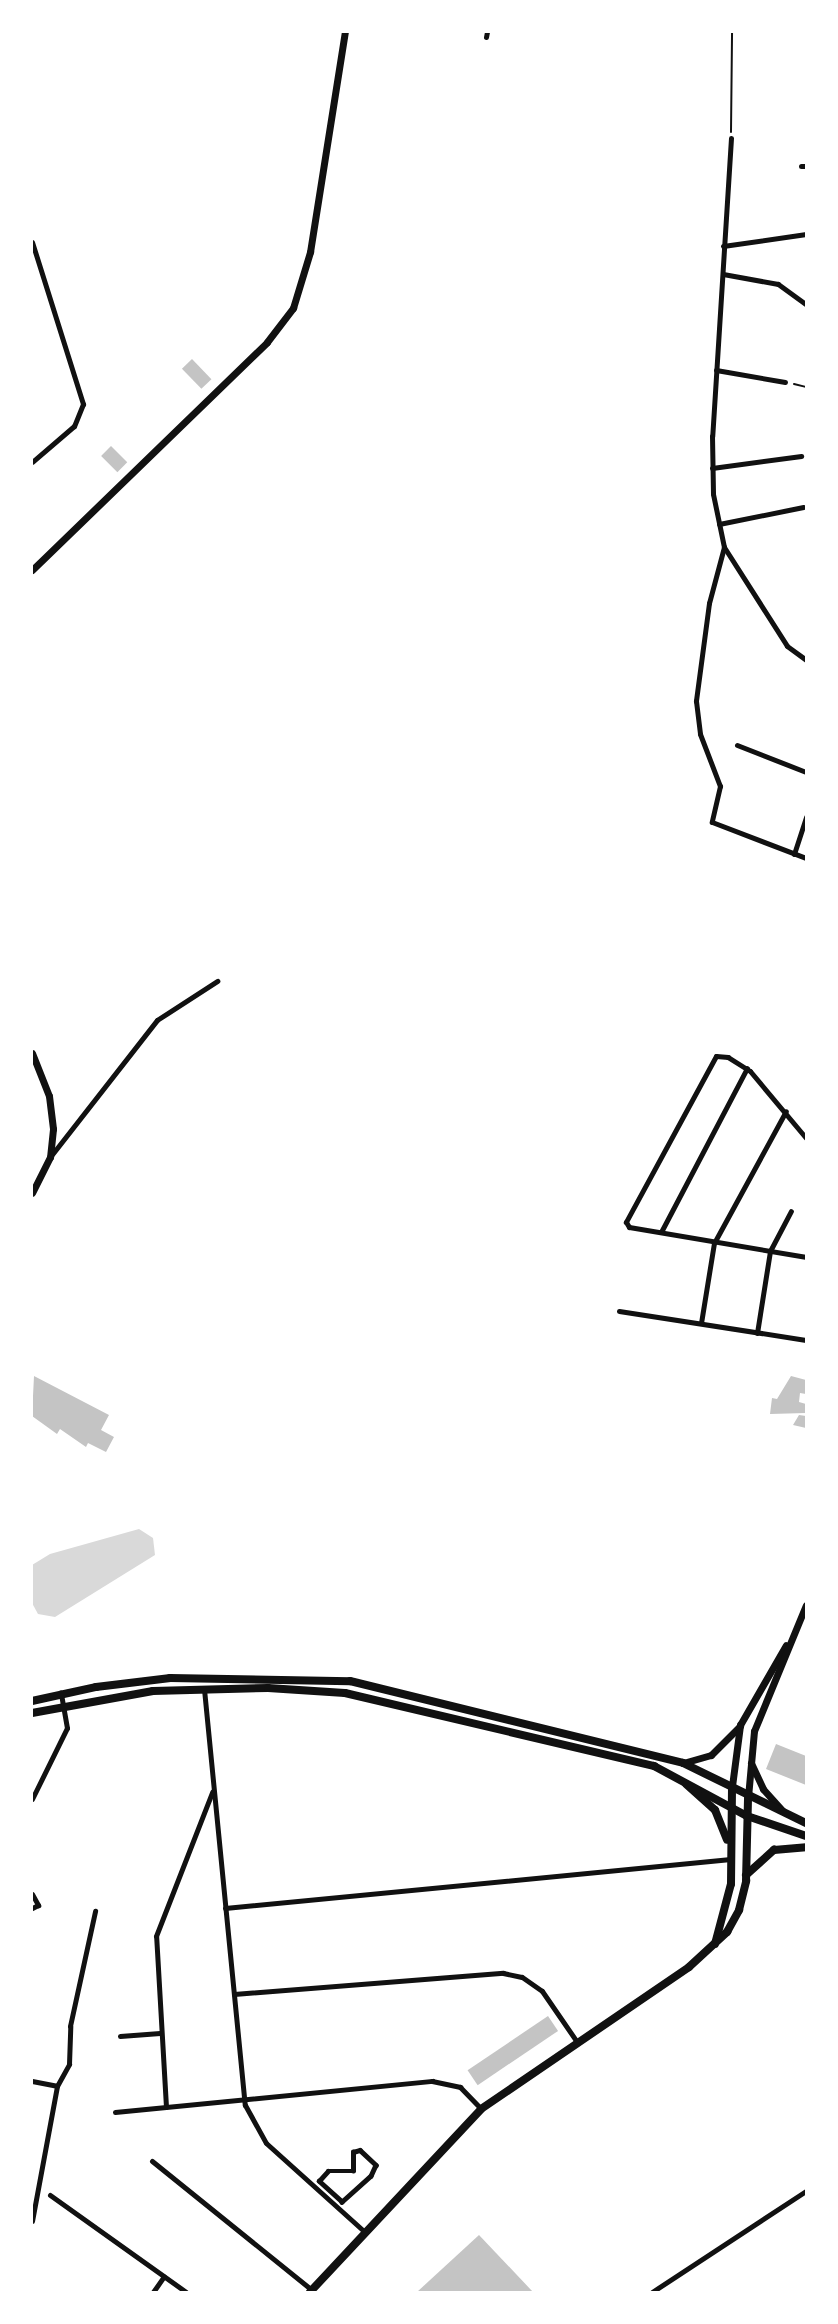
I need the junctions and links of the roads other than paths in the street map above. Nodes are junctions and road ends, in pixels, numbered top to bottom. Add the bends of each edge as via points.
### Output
1 (345, 32) edge
2 (731, 138) road end
3 (807, 234) edge
4 (32, 242) edge
5 (723, 246) junction
6 (723, 274) junction
7 (807, 304) edge
8 (716, 370) junction
9 (785, 382) road end
10 (801, 456) dead end
11 (32, 462) edge
12 (712, 468) junction
13 (803, 507) dead end
14 (719, 524) junction
15 (724, 547) junction
16 (32, 570) edge
17 (807, 660) edge
18 (737, 745) dead end
19 (807, 772) edge
20 (805, 820) edge
21 (794, 854) junction
22 (807, 858) edge
23 (217, 981) dead end
24 (32, 1053) edge
25 (747, 1068) junction
26 (786, 1111) junction
27 (807, 1138) edge
28 (50, 1157) junction
29 (32, 1193) edge
30 (791, 1211) dead end
31 (661, 1232) junction
32 (714, 1242) junction
33 (770, 1251) junction
34 (807, 1257) edge
35 (619, 1311) dead end
36 (701, 1323) junction
37 (757, 1333) junction
38 (807, 1340) edge
39 (807, 1605) edge
40 (790, 1639) junction
41 (204, 1689) junction
42 (61, 1693) junction
43 (32, 1701) edge
44 (64, 1705) junction
45 (32, 1713) edge
46 (740, 1725) junction
47 (749, 1759) junction
48 (683, 1763) junction
49 (673, 1773) junction
50 (732, 1786) junction
51 (212, 1792) junction
52 (748, 1797) junction
53 (32, 1799) edge
54 (731, 1807) junction
55 (747, 1816) junction
56 (788, 1816) junction
57 (807, 1823) edge
58 (807, 1836) edge
59 (807, 1847) edge
60 (731, 1859) junction
61 (747, 1875) junction
62 (32, 1894) edge
63 (32, 1908) edge
64 (225, 1908) junction
65 (95, 1911) dead end
66 (715, 1944) junction
67 (234, 1994) junction
68 (160, 2033) junction
69 (120, 2036) dead end
70 (577, 2042) junction
71 (32, 2081) edge
72 (57, 2085) junction
73 (243, 2098) junction
74 (166, 2107) junction
75 (481, 2109) junction
76 (115, 2112) dead end
77 (152, 2161) dead end
78 (370, 2176) joint
79 (807, 2191) edge
80 (50, 2194) dead end
81 (32, 2221) edge
82 (365, 2232) junction
83 (164, 2276) junction
84 (153, 2292) edge
85 (186, 2292) edge
86 (312, 2292) edge
87 (652, 2292) edge

1 - 16 street via 310,252 293,308 267,342
2 - 5 street
3 - 5 street
4 - 11 street via 83,404 74,426
5 - 6 street
6 - 7 street via 778,284
6 - 8 street
8 - 9 street
8 - 12 street
10 - 12 street
12 - 14 street
13 - 14 street
14 - 15 street
15 - 17 street via 788,648
15 - 21 street via 709,603 696,701 700,734 720,784 712,822
18 - 19 street
20 - 21 street
21 - 22 street
23 - 28 street via 157,1020
24 - 28 street via 50,1102
25 - 26 street
25 - 31 street
25 - 31 street via 724,1055 712,1060 626,1221 628,1227
26 - 27 street
26 - 32 street
28 - 29 street
30 - 33 street
31 - 32 street
32 - 33 street
32 - 36 street
33 - 34 street
33 - 37 street
35 - 36 street
36 - 37 street
37 - 38 street
39 - 40 street
40 - 46 street via 763,1678
40 - 47 street via 754,1731
41 - 44 main road
41 - 49 main road via 303,1688 352,1694 578,1745
41 - 51 street
42 - 43 main road
42 - 44 street
42 - 48 main road via 170,1678 341,1680
44 - 45 main road
44 - 53 street via 63,1740
46 - 48 street via 711,1755
46 - 50 street
47 - 52 street
47 - 56 street via 763,1788
48 - 50 main road
49 - 54 main road
49 - 60 main road via 719,1817
50 - 52 main road
50 - 54 main road
51 - 64 street
51 - 68 street via 156,1936
52 - 55 main road
52 - 56 main road
54 - 55 main road
54 - 60 main road
55 - 58 main road
55 - 61 main road
56 - 57 main road
59 - 61 main road via 774,1850
60 - 64 street
60 - 66 main road via 729,1898
61 - 66 main road via 736,1917
62 - 63 street via 38,1905
64 - 67 street
65 - 72 street via 70,2026 69,2064
66 - 70 main road via 689,1967
67 - 70 street via 503,1973 522,1977 542,1991
67 - 73 street
68 - 69 street
68 - 74 street
70 - 75 main road
71 - 72 street
72 - 81 street
73 - 74 street
73 - 75 street via 438,2081 462,2088
73 - 82 street via 266,2143
74 - 76 street
75 - 82 main road
77 - 86 street
78 - 78 street via 376,2165 360,2150 353,2152 353,2171 328,2171 319,2181 342,2202
79 - 87 street
80 - 83 street
82 - 86 main road
83 - 84 street
83 - 85 street

